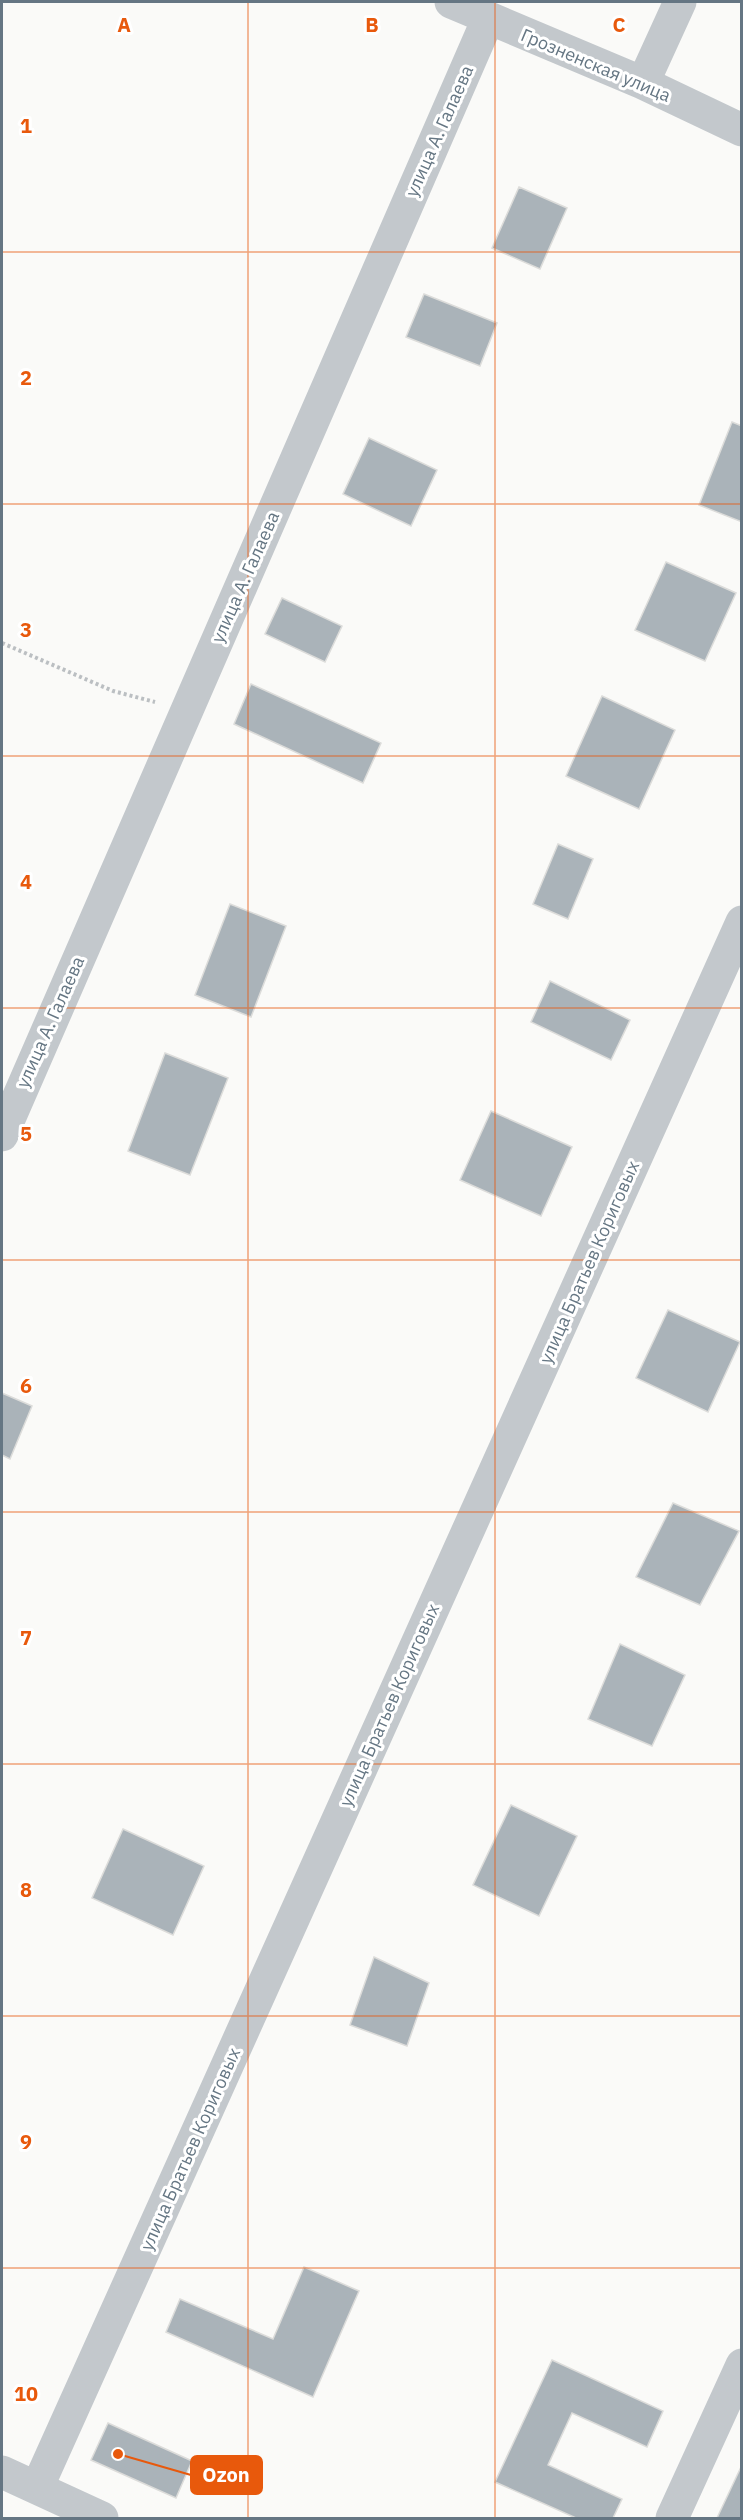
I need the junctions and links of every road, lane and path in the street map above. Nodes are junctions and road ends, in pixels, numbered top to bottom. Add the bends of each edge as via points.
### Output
1 (451, 2) edge
2 (680, 2) edge
3 (488, 19) junction
4 (643, 83) junction
5 (741, 130) edge
6 (2, 644) edge
7 (187, 710) junction
8 (741, 922) edge
9 (2, 1135) edge
10 (741, 2365) edge
11 (2, 2472) edge
12 (37, 2488) junction
13 (102, 2518) edge
14 (672, 2518) edge

1 - 3 street, Грозненская улица
2 - 4 street
3 - 4 street, Грозненская улица
3 - 7 street, улица А. Галаева
4 - 5 street, Грозненская улица
6 - 7 path via 113,691
7 - 9 street, улица А. Галаева
8 - 12 street, улица Братьев Кориговых
10 - 14 street
11 - 12 street
12 - 13 street

